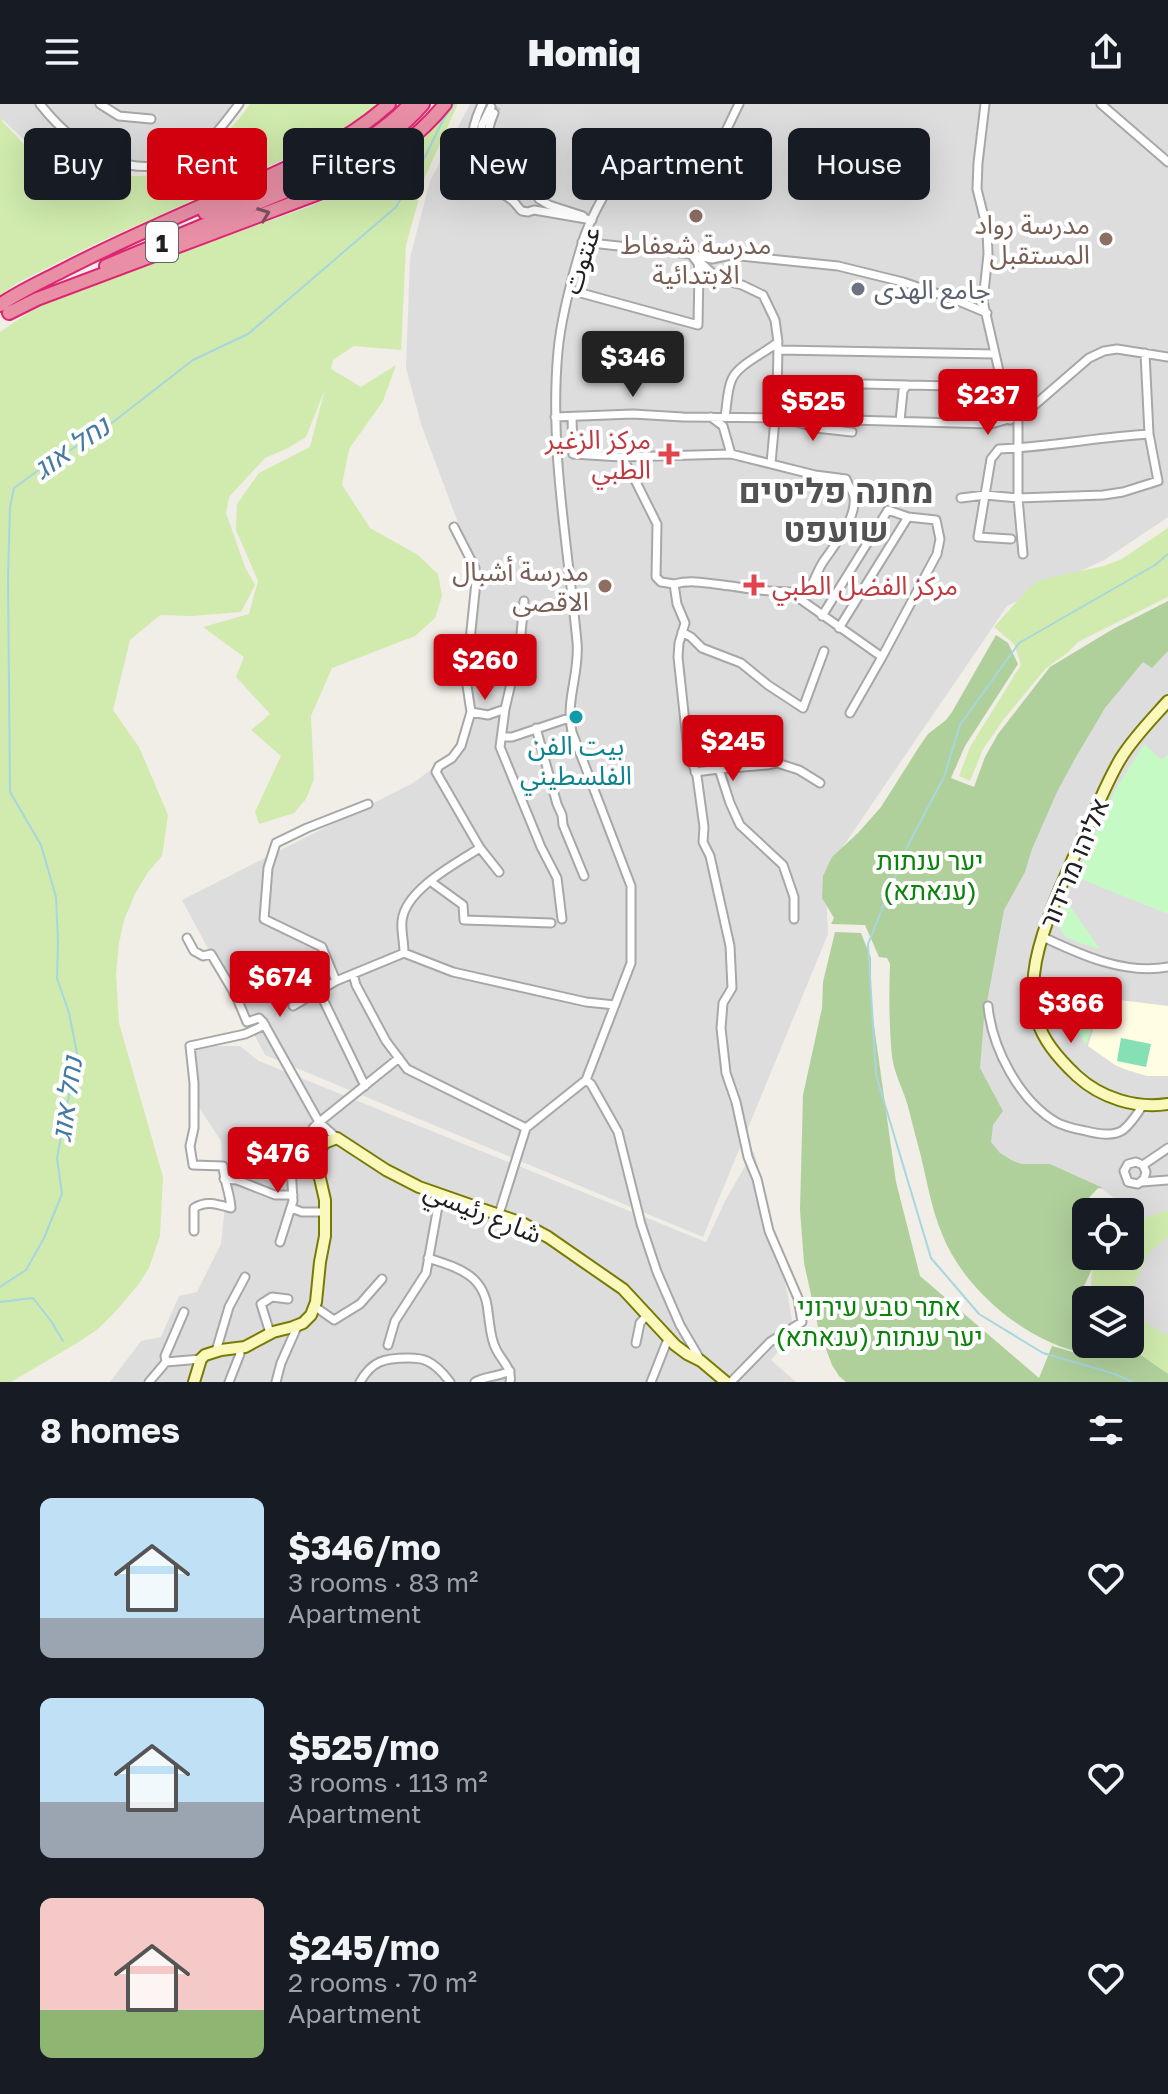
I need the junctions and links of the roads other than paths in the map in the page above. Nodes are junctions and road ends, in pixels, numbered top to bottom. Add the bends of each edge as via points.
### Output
1 (40, 104) edge
2 (100, 104) edge
3 (239, 104) edge
4 (389, 104) edge
5 (410, 104) edge
6 (423, 104) edge
7 (445, 104) edge
8 (739, 104) edge
9 (985, 104) edge
10 (1101, 104) edge
11 (486, 107) edge
12 (151, 119) dead end
13 (478, 128) edge
14 (488, 128) edge
15 (1168, 162) edge
16 (539, 200) edge
17 (540, 200) edge
18 (515, 202) joint
19 (534, 210) junction
20 (592, 220) junction
21 (582, 242) junction
22 (691, 254) junction
23 (61, 272) junction
24 (570, 290) junction
25 (3, 312) edge
26 (987, 313) junction
27 (778, 346) junction
28 (1145, 353) junction
29 (995, 354) junction
30 (1168, 357) edge
31 (777, 382) junction
32 (907, 385) junction
33 (999, 387) junction
34 (555, 417) junction
35 (572, 417) junction
36 (711, 417) junction
37 (725, 417) junction
38 (778, 418) junction
39 (1014, 418) junction
40 (900, 421) junction
41 (852, 432) dead end
42 (1149, 434) junction
43 (1017, 448) junction
44 (731, 454) junction
45 (621, 457) junction
46 (771, 463) junction
47 (985, 495) junction
48 (961, 498) dead end
49 (1018, 498) junction
50 (908, 517) junction
51 (454, 527) dead end
52 (1011, 539) dead end
53 (1023, 554) dead end
54 (674, 584) junction
55 (808, 591) junction
56 (524, 601) dead end
57 (822, 616) junction
58 (839, 628) junction
59 (682, 632) junction
60 (824, 651) dead end
61 (882, 657) junction
62 (1168, 701) edge
63 (505, 709) junction
64 (471, 712) junction
65 (850, 713) dead end
66 (569, 718) junction
67 (536, 728) junction
68 (724, 728) dead end
69 (502, 737) junction
70 (719, 769) junction
71 (695, 772) junction
72 (820, 783) dead end
73 (368, 804) dead end
74 (480, 848) junction
75 (499, 872) dead end
76 (584, 876) dead end
77 (430, 881) junction
78 (562, 919) dead end
79 (794, 919) dead end
80 (551, 923) dead end
81 (1043, 937) junction
82 (187, 938) dead end
83 (404, 953) junction
84 (283, 960) dead end
85 (1168, 967) edge
86 (353, 974) junction
87 (336, 981) junction
88 (319, 991) junction
89 (234, 994) junction
90 (615, 1005) junction
91 (293, 1006) dead end
92 (988, 1006) dead end
93 (265, 1025) junction
94 (399, 1058) junction
95 (586, 1080) junction
96 (365, 1086) junction
97 (1168, 1104) edge
98 (1143, 1105) junction
99 (319, 1122) junction
100 (526, 1128) junction
101 (312, 1136) dead end
102 (340, 1140) junction
103 (1168, 1148) edge
104 (290, 1149) dead end
105 (1143, 1165) junction
106 (224, 1179) junction
107 (1168, 1180) edge
108 (1142, 1182) junction
109 (293, 1195) junction
110 (440, 1195) junction
111 (291, 1208) junction
112 (324, 1212) junction
113 (499, 1214) junction
114 (194, 1231) dead end
115 (280, 1242) dead end
116 (428, 1258) junction
117 (245, 1277) dead end
118 (382, 1279) dead end
119 (288, 1299) dead end
120 (314, 1306) junction
121 (184, 1312) dead end
122 (648, 1314) junction
123 (298, 1325) junction
124 (270, 1333) junction
125 (686, 1338) junction
126 (672, 1342) junction
127 (636, 1343) dead end
128 (388, 1345) dead end
129 (239, 1348) junction
130 (216, 1351) junction
131 (201, 1359) junction
132 (701, 1361) junction
133 (166, 1362) junction
134 (510, 1371) junction
135 (711, 1377) edge
136 (149, 1382) edge
137 (194, 1382) edge
138 (229, 1382) edge
139 (276, 1382) edge
140 (360, 1382) edge
141 (450, 1382) edge
142 (475, 1382) edge
143 (510, 1382) edge
144 (651, 1382) edge
145 (728, 1382) edge

1 - 3 street via 83,146 101,157 137,166 163,164 195,151
2 - 12 street via 119,116
4 - 23 highway via 293,165
5 - 23 highway, 1 via 372,136 319,166
6 - 25 highway, 1 via 354,159 318,178
25 -> 7 highway via 338,186 400,146
8 - 20 street, عنتوت via 702,174 625,158
9 - 26 street via 977,189 987,229
10 - 15 street
11 - 13 street
11 - 14 street
11 - 18 street via 472,117 477,169
16 - 19 street
17 - 20 street
18 - 19 street via 522,211
19 - 20 street
20 - 21 street, عنتوت
21 - 22 street
21 - 24 street, عنتوت
22 - 24 street via 699,270 698,325
22 - 26 street via 838,266 903,282
22 - 27 street via 719,279 763,295 775,320
23 - 25 highway, 1 via 35,284
24 - 34 street, عنتوت via 558,350
26 - 29 street
27 - 29 street
27 - 31 street
27 - 37 street via 733,377
28 - 30 street
28 - 39 street via 1117,349 1089,358
28 - 42 street
29 - 33 street
31 - 32 street
31 - 38 street
32 - 33 street
32 - 40 street
33 - 39 street
34 - 35 street
34 - 66 street, عنتوت via 578,653
35 - 36 street
35 - 45 street via 573,454
36 - 37 street
36 - 44 street via 723,426
37 - 38 street
38 - 40 street
38 - 41 street
38 - 46 street
39 - 40 street via 991,424
39 - 43 street
42 - 43 street
42 - 49 street via 1158,481 1103,495
43 - 47 street via 999,449 991,459
43 - 49 street
44 - 45 street
44 - 46 street
45 - 54 street via 657,524 656,577
46 - 55 street via 846,479 855,499 835,548
47 - 48 street
47 - 49 street
47 - 52 street via 978,537
49 - 53 street
50 - 57 street via 888,510
50 - 58 street
50 - 61 street via 936,520 940,539
51 - 64 street via 475,568 466,679
54 - 55 street via 706,581
54 - 59 street via 685,623
55 - 57 street via 800,599
56 - 63 street
57 - 58 street
58 - 61 street
59 - 60 street via 702,648 741,663 803,708
59 - 71 street via 680,679
61 - 65 street
62 - 81 street, אליהו מרידור via 1112,775
63 - 64 street via 488,715
63 - 69 street
64 - 74 street via 461,746 436,772
66 - 67 street
66 - 90 street via 631,886 631,963
67 - 69 street
67 - 76 street via 563,825
68 - 70 street
69 - 78 street via 501,753 557,878
70 - 71 street
70 - 72 street via 777,763
70 - 79 street via 740,825 783,865 794,897
71 - 145 street via 703,842 726,922 732,967 721,1028 726,1073 769,1231 798,1298 802,1322 770,1342
73 - 87 street via 276,843 268,868 264,919 322,947
74 - 75 street
74 - 77 street
77 - 80 street via 463,905 464,920
77 - 83 street via 404,910
81 - 85 street via 1108,963
81 - 98 street, אליהו מרידור via 1034,985 1043,1035 1091,1088
82 - 89 street via 194,951 211,954
83 - 86 street
83 - 90 street via 453,972
84 - 89 street
86 - 87 street
86 - 94 street
87 - 88 street
88 - 91 street
88 - 96 street
89 - 93 street via 247,1022 259,1018
90 - 95 street
92 - 98 street via 1011,1072 1059,1124 1115,1134
93 - 99 street
93 - 106 street via 190,1046 193,1165 223,1166
94 - 96 street
94 - 100 street via 407,1069
95 - 100 street
95 - 125 street via 618,1132 641,1224
96 - 99 street
97 - 98 street, אליהו מרידור
99 - 101 street
99 - 102 street
100 - 113 street
102 - 110 street, شارع رئيسي via 402,1179
102 - 112 street via 324,1143 319,1152
103 - 105 street
104 - 109 street
105 - 108 street
105 - 108 street via 1132,1163 1124,1171 1128,1182
106 - 109 street via 275,1195
106 - 114 street via 231,1208 201,1203 194,1208
107 - 108 street
109 - 111 street
110 - 113 street, شارع رئيسي
110 - 116 street
111 - 112 street
111 - 115 street
112 - 120 street
113 - 122 street, شارع رئيسي via 534,1229 589,1265
116 - 128 street via 426,1273 395,1321
116 - 134 street via 468,1273 481,1288 492,1340
117 - 130 street
118 - 120 street via 360,1304 334,1320
119 - 124 street via 272,1297 261,1304
120 - 123 street
121 - 133 street
122 - 126 street, شارع رئيسي
122 - 127 street
123 - 124 street
123 - 139 street
124 - 129 street
125 - 126 street via 683,1345
125 - 132 street
126 - 132 street, شارع رئيسي
126 - 144 street
129 - 130 street
129 - 138 street
130 - 131 street
131 - 133 street
131 - 137 street
132 - 135 street, شارع رئيسي
133 - 136 street
134 - 142 street
134 - 143 street
135 - 145 street, شارع رئيسي
140 - 141 street via 378,1362 419,1358

